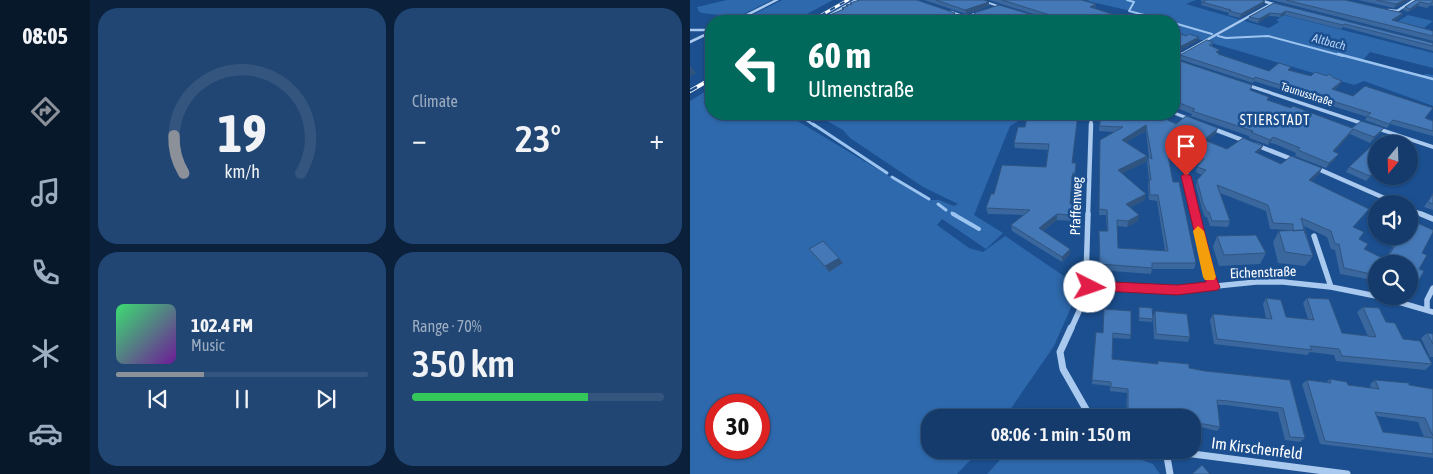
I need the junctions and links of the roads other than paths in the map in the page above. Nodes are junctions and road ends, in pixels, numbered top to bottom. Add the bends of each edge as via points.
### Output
1 (777, 0) edge
2 (856, 0) edge
3 (980, 0) edge
4 (1259, 0) edge
5 (1414, 0) edge
6 (1271, 3) junction
7 (1279, 5) edge
8 (998, 6) junction
9 (990, 8) edge
10 (1382, 8) edge
11 (1011, 10) edge
12 (948, 11) edge
13 (983, 11) edge
14 (746, 15) edge
15 (830, 15) edge
16 (958, 15) edge
17 (973, 15) edge
18 (690, 30) edge
19 (705, 31) edge
20 (705, 34) edge
21 (690, 42) edge
22 (1180, 57) edge
23 (1236, 81) edge
24 (1180, 115) edge
25 (1091, 120) edge
26 (1196, 122) edge
27 (1204, 125) edge
28 (1433, 147) edge
29 (1184, 163) dead end
30 (1302, 163) edge
31 (1308, 165) edge
32 (1377, 195) edge
33 (1418, 213) edge
34 (1433, 219) edge
35 (1314, 236) dead end
36 (1090, 287) junction
37 (1214, 287) junction
38 (1331, 287) junction
39 (1433, 288) edge
40 (1368, 294) edge
41 (1409, 305) edge
42 (1430, 311) edge
43 (1086, 409) edge
44 (1201, 455) edge
45 (1168, 459) edge
46 (1170, 474) edge
47 (1347, 474) edge

1 - 14 street
2 - 15 street
3 - 8 street
4 - 6 street
5 - 10 street via 1397,12
6 - 7 street
6 - 22 street
8 - 9 street
8 - 11 street
12 - 16 street
13 - 17 street
18 - 19 street
20 - 21 street
23 - 28 street, Taunusstraße
24 - 26 street
25 - 36 street, Pfaffenweg via 1086,264
27 - 30 street
29 - 37 street
31 - 32 street
33 - 34 street
35 - 38 street
36 - 37 street, Eichenstraße via 1177,290
36 - 43 street via 1060,352 1063,369
37 - 38 street, Eichenstraße via 1256,282
38 - 40 street, Eichenstraße
39 - 42 street via 1427,300
41 - 42 street, Eichenstraße
44 - 47 street, Im Kirschenfeld
45 - 46 street

